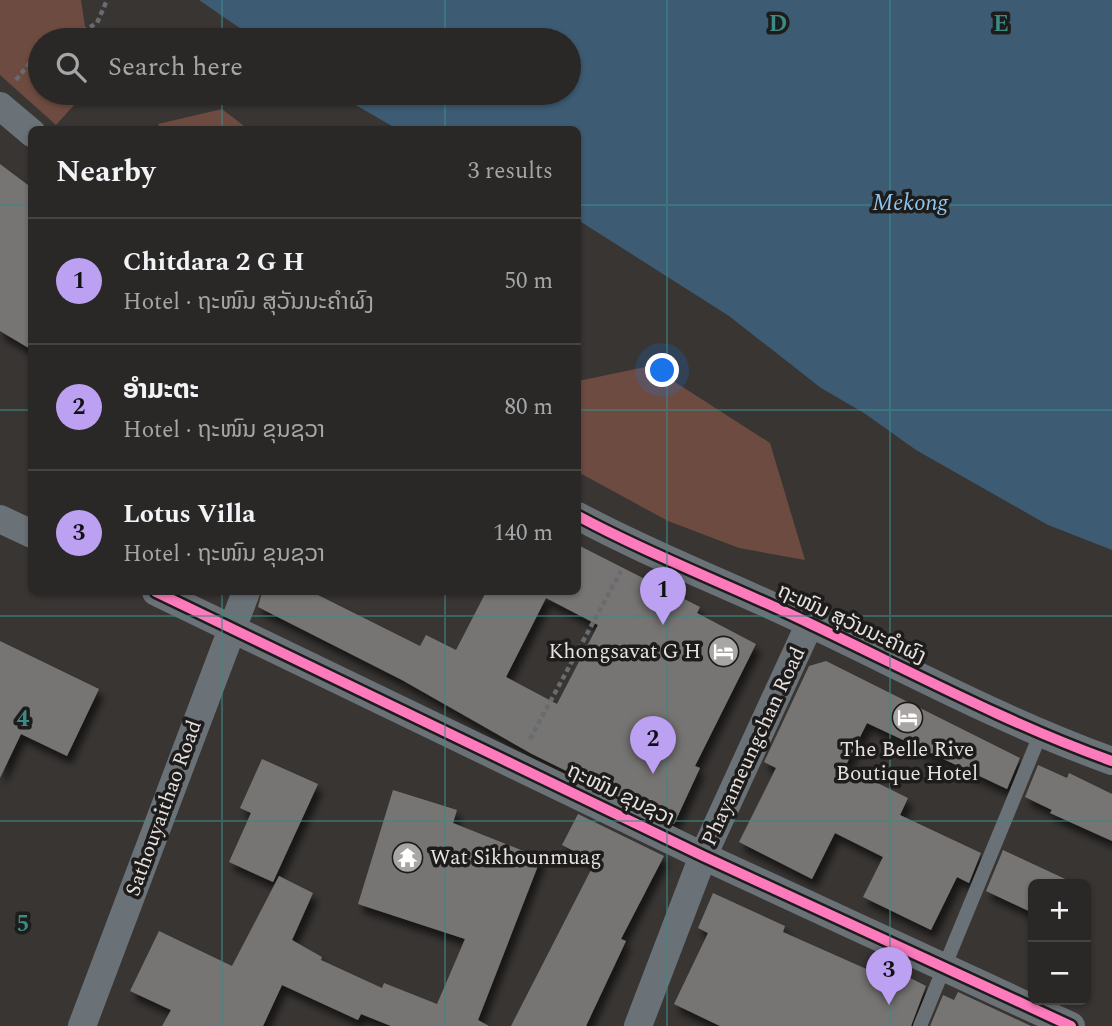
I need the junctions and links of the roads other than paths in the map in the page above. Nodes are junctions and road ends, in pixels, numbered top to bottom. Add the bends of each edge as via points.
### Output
1 (0, 106) edge
2 (28, 130) edge
3 (581, 518) edge
4 (0, 519) edge
5 (28, 532) edge
6 (163, 595) edge
7 (245, 595) edge
8 (810, 623) junction
9 (231, 626) junction
10 (1040, 735) junction
11 (1112, 761) edge
12 (703, 856) junction
13 (946, 967) junction
14 (82, 1026) edge
15 (638, 1026) edge
16 (920, 1026) edge
17 (1071, 1026) edge

1 - 2 street
3 - 8 street, ຖະໜົນ ສຸວັນນະຄໍາຜົງ via 634,547
4 - 5 street
6 - 9 street, ຖະໜົນ ຂຸນຊວາ
7 - 9 street, Sathouyaithao Road
8 - 10 street, ຖະໜົນ ສຸວັນນະຄໍາຜົງ
8 - 12 street, Phayameungchan Road
9 - 12 street, ຖະໜົນ ຂຸນຊວາ
9 - 14 street, Sathouyaithao Road
10 - 11 street, ຖະໜົນ ສຸວັນນະຄໍາຜົງ
10 - 13 lane
12 - 13 street, ຖະໜົນ ຂຸນຊວາ
12 - 15 street, Phayameungchan Road
13 - 16 lane
13 - 17 street, ຖະໜົນ ຂຸນຊວາ

